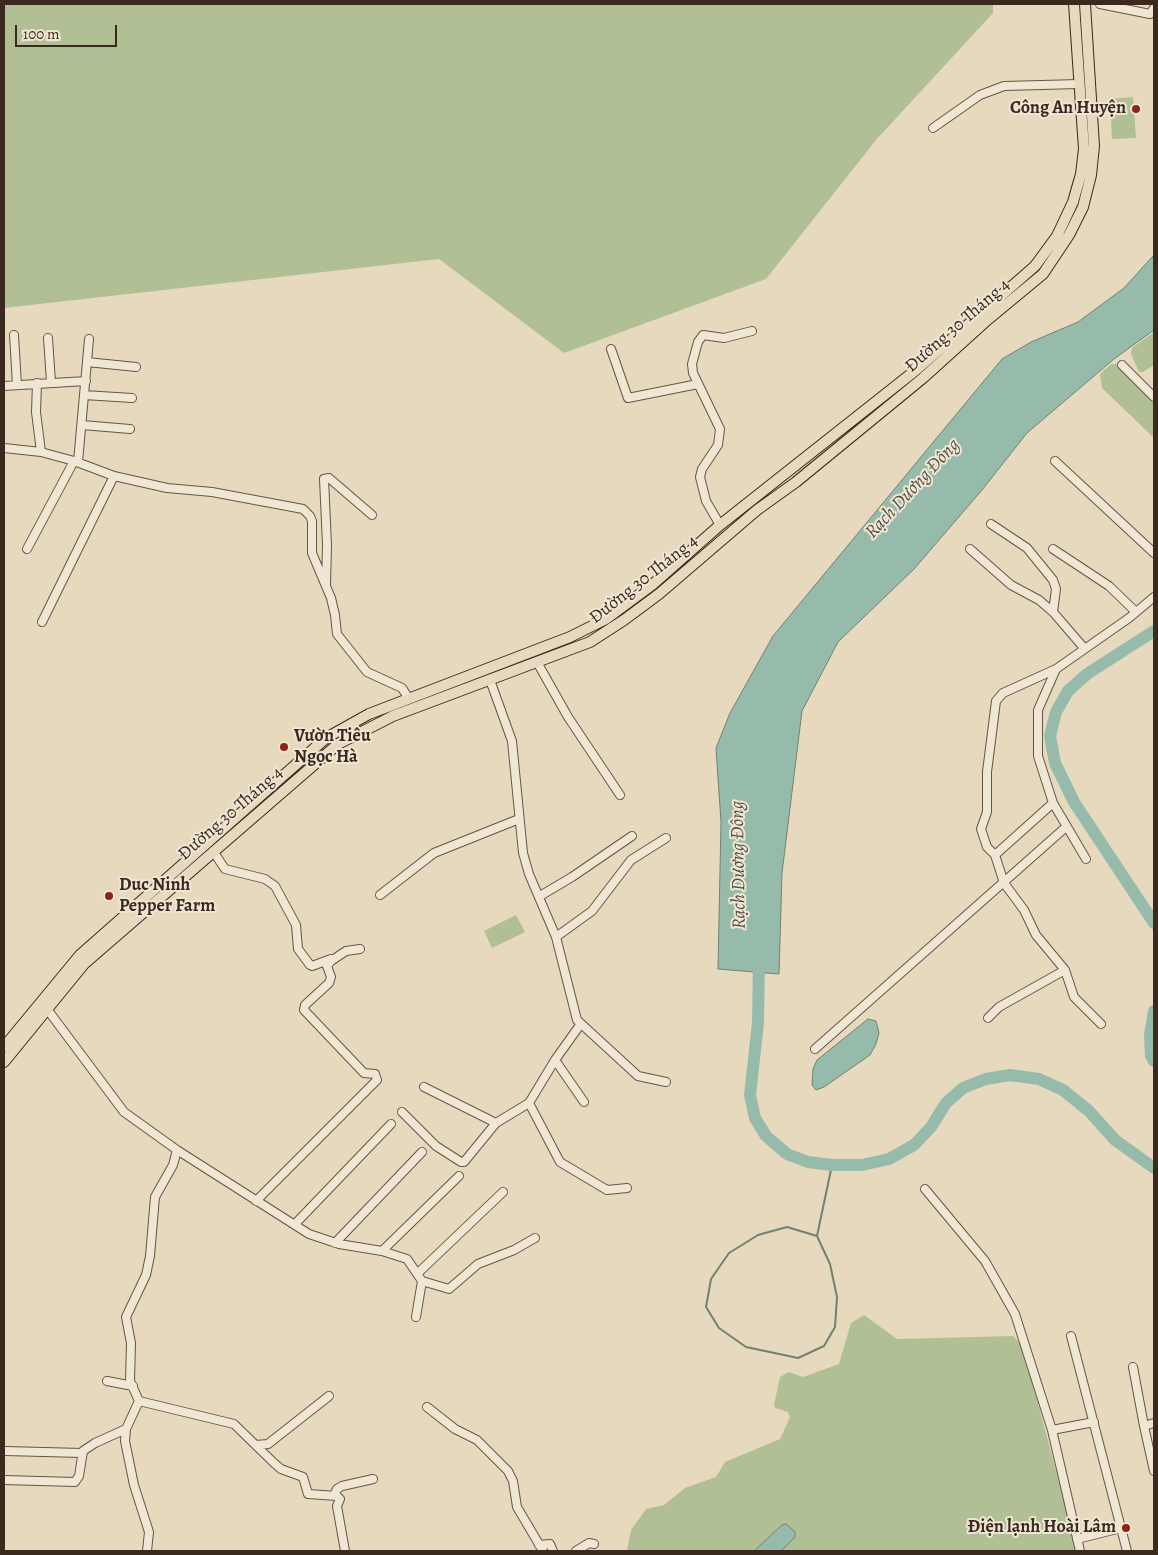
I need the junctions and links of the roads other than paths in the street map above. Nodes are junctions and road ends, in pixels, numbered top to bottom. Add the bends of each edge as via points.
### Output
1 (1074, 4) edge
2 (1086, 4) edge
3 (1100, 4) edge
4 (1154, 8) edge
5 (1079, 84) junction
6 (932, 128) dead end
7 (1089, 149) junction
8 (1034, 266) junction
9 (1043, 274) junction
10 (752, 331) dead end
11 (14, 335) dead end
12 (48, 338) dead end
13 (89, 340) dead end
14 (611, 349) dead end
15 (87, 362) junction
16 (1122, 365) dead end
17 (136, 367) dead end
18 (916, 370) junction
19 (924, 378) junction
20 (86, 381) junction
21 (51, 382) junction
22 (37, 383) junction
23 (698, 384) junction
24 (17, 385) junction
25 (4, 386) edge
26 (84, 395) junction
27 (1154, 397) edge
28 (132, 398) dead end
29 (82, 425) junction
30 (130, 429) dead end
31 (4, 448) edge
32 (41, 452) junction
33 (1055, 461) dead end
34 (76, 462) junction
35 (789, 472) junction
36 (114, 476) junction
37 (796, 482) junction
38 (372, 515) dead end
39 (991, 524) dead end
40 (720, 525) junction
41 (27, 549) dead end
42 (970, 549) dead end
43 (1053, 549) dead end
44 (1154, 553) edge
45 (652, 585) junction
46 (326, 588) junction
47 (659, 594) junction
48 (1154, 597) edge
49 (1053, 612) junction
50 (1136, 612) junction
51 (42, 622) dead end
52 (1084, 648) junction
53 (537, 662) junction
54 (1056, 669) junction
55 (488, 675) junction
56 (409, 699) junction
57 (305, 755) junction
58 (312, 765) junction
59 (620, 796) dead end
60 (1053, 803) junction
61 (518, 819) junction
62 (236, 824) junction
63 (1066, 827) junction
64 (632, 836) dead end
65 (666, 838) dead end
66 (213, 851) junction
67 (995, 854) junction
68 (1086, 859) dead end
69 (1004, 882) junction
70 (380, 895) dead end
71 (540, 896) junction
72 (556, 937) junction
73 (360, 949) dead end
74 (334, 959) junction
75 (1065, 970) junction
76 (39, 1002) junction
77 (47, 1009) junction
78 (988, 1018) dead end
79 (1101, 1024) dead end
80 (580, 1025) junction
81 (4, 1047) edge
82 (815, 1049) dead end
83 (555, 1060) junction
84 (4, 1062) edge
85 (666, 1082) dead end
86 (424, 1087) dead end
87 (584, 1102) dead end
88 (529, 1103) junction
89 (402, 1112) dead end
90 (496, 1123) junction
91 (391, 1124) dead end
92 (177, 1150) junction
93 (422, 1152) dead end
94 (459, 1176) dead end
95 (627, 1188) dead end
96 (925, 1189) dead end
97 (503, 1192) dead end
98 (256, 1201) junction
99 (295, 1224) junction
100 (535, 1238) dead end
101 (335, 1243) junction
102 (382, 1251) junction
103 (418, 1273) junction
104 (422, 1281) junction
105 (416, 1317) dead end
106 (1071, 1336) dead end
107 (1133, 1367) dead end
108 (108, 1381) dead end
109 (133, 1386) junction
110 (329, 1396) dead end
111 (139, 1401) junction
112 (428, 1406) dead end
113 (1094, 1422) junction
114 (1154, 1423) edge
115 (1144, 1426) junction
116 (126, 1429) junction
117 (1052, 1430) junction
118 (256, 1446) junction
119 (5, 1451) dead end
120 (82, 1454) junction
121 (1154, 1471) edge
122 (373, 1479) dead end
123 (4, 1480) edge
124 (334, 1495) junction
125 (1121, 1528) junction
126 (1077, 1539) junction
127 (594, 1544) dead end
128 (541, 1548) edge
129 (146, 1551) edge
130 (345, 1551) edge
131 (553, 1551) edge
132 (576, 1551) edge
133 (1080, 1551) edge
134 (1127, 1551) edge

1 - 2 main road
1 - 5 main road, Đường 30 Tháng 4
2 - 7 main road, Đường 30 Tháng 4
3 - 4 street via 1150,14
5 - 6 street via 1004,86 980,96
5 - 7 main road, Đường 30 Tháng 4
7 - 8 main road, Đường 30 Tháng 4 via 1073,202 1057,236
7 - 9 main road, Đường 30 Tháng 4 via 1091,176 1083,207
8 - 9 main road
8 - 18 main road, Đường 30 Tháng 4
9 - 19 main road, Đường 30 Tháng 4 via 984,322
10 - 23 street via 724,338 700,337 692,364
11 - 24 street
12 - 21 street
13 - 15 street
14 - 23 street via 628,398
15 - 17 street
15 - 20 street
16 - 27 street
18 - 19 main road
18 - 35 main road, Đường 30 Tháng 4
19 - 37 main road, Đường 30 Tháng 4
20 - 21 street
20 - 26 street
21 - 22 street
22 - 24 street
22 - 32 street via 36,412
23 - 40 street via 720,429 718,445 702,469 700,478 706,501
24 - 25 street
26 - 28 street
26 - 29 street
29 - 30 street
29 - 34 street
31 - 32 street
32 - 34 street
33 - 44 street
34 - 36 street
34 - 41 street
35 - 37 main road
35 - 40 main road, Đường 30 Tháng 4
36 - 46 street via 167,488 212,492 303,509 312,521 312,553
36 - 51 street
37 - 47 main road, Đường 30 Tháng 4 via 757,510
38 - 46 street via 325,478
39 - 49 street via 1027,548 1054,580
40 - 45 main road, Đường 30 Tháng 4
42 - 49 street via 1011,585 1039,600
43 - 50 street via 1109,586
45 - 47 main road
45 - 55 main road, Đường 30 Tháng 4 via 606,619
46 - 56 street via 337,634 342,642 367,672 402,688
47 - 53 main road, Đường 30 Tháng 4 via 590,642
48 - 50 street
49 - 52 street
50 - 52 street
52 - 54 street
53 - 55 main road, Đường 30 Tháng 4
53 - 59 street via 568,717
54 - 60 street via 1040,702 1036,722 1038,756
54 - 67 street via 1003,693 996,701 987,812 981,829 987,847
55 - 56 main road, Đường 30 Tháng 4
55 - 58 main road, Đường 30 Tháng 4 via 365,729 338,744
55 - 61 street via 512,741
56 - 57 main road, Đường 30 Tháng 4 via 351,723
57 - 58 main road
57 - 62 main road, Đường 30 Tháng 4
58 - 62 main road, Đường 30 Tháng 4
60 - 63 street
60 - 67 street
61 - 70 street via 434,853
61 - 71 street via 527,867
62 - 66 main road, Đường 30 Tháng 4
62 - 76 main road, Đường 30 Tháng 4 via 80,955
63 - 68 street
63 - 69 street
64 - 71 street
65 - 72 street via 631,860 592,911
66 - 74 street via 225,870 265,879 275,886 296,925 298,949 310,965
66 - 77 main road, Đường 30 Tháng 4 via 84,964
67 - 69 street
69 - 75 street via 1024,910 1036,935
69 - 82 street
71 - 72 street
72 - 80 street
73 - 74 street via 352,949
74 - 98 street via 326,966 331,977 329,983 304,1010 364,1073 375,1074 377,1080
75 - 78 street via 999,1007
75 - 79 street via 1074,997
76 - 77 main road
76 - 81 main road, Đường 30 Tháng 4
77 - 84 main road, Đường 30 Tháng 4
77 - 92 street via 124,1112
80 - 83 street
80 - 85 street via 638,1076
83 - 87 street
83 - 88 street
86 - 90 street
88 - 90 street
88 - 95 street via 560,1162 607,1190
89 - 90 street via 431,1142 461,1162
91 - 99 street
92 - 98 street
92 - 109 street via 173,1165 155,1197 146,1275 127,1311
93 - 101 street
94 - 102 street
96 - 117 street via 985,1261 1015,1314
97 - 103 street
98 - 99 street
99 - 101 street via 309,1234
100 - 104 street via 478,1264 449,1289
101 - 102 street
102 - 103 street via 406,1259
103 - 104 street
104 - 105 street
106 - 113 street
107 - 115 street
108 - 109 street
109 - 111 street
110 - 118 street via 268,1444
111 - 116 street
111 - 118 street via 234,1424
112 - 128 street via 455,1428 477,1440 508,1471 517,1507
113 - 117 street
113 - 125 street
114 - 115 street
115 - 121 street
116 - 120 street via 95,1443
116 - 129 street via 134,1485 149,1532
117 - 126 street
118 - 124 street via 281,1469 303,1477 308,1494
119 - 120 street
120 - 123 street via 79,1476 70,1484
122 - 124 street via 342,1486
124 - 130 street via 340,1500 337,1506
125 - 126 street
125 - 134 street
126 - 133 street
127 - 132 street
128 - 131 street via 550,1544

